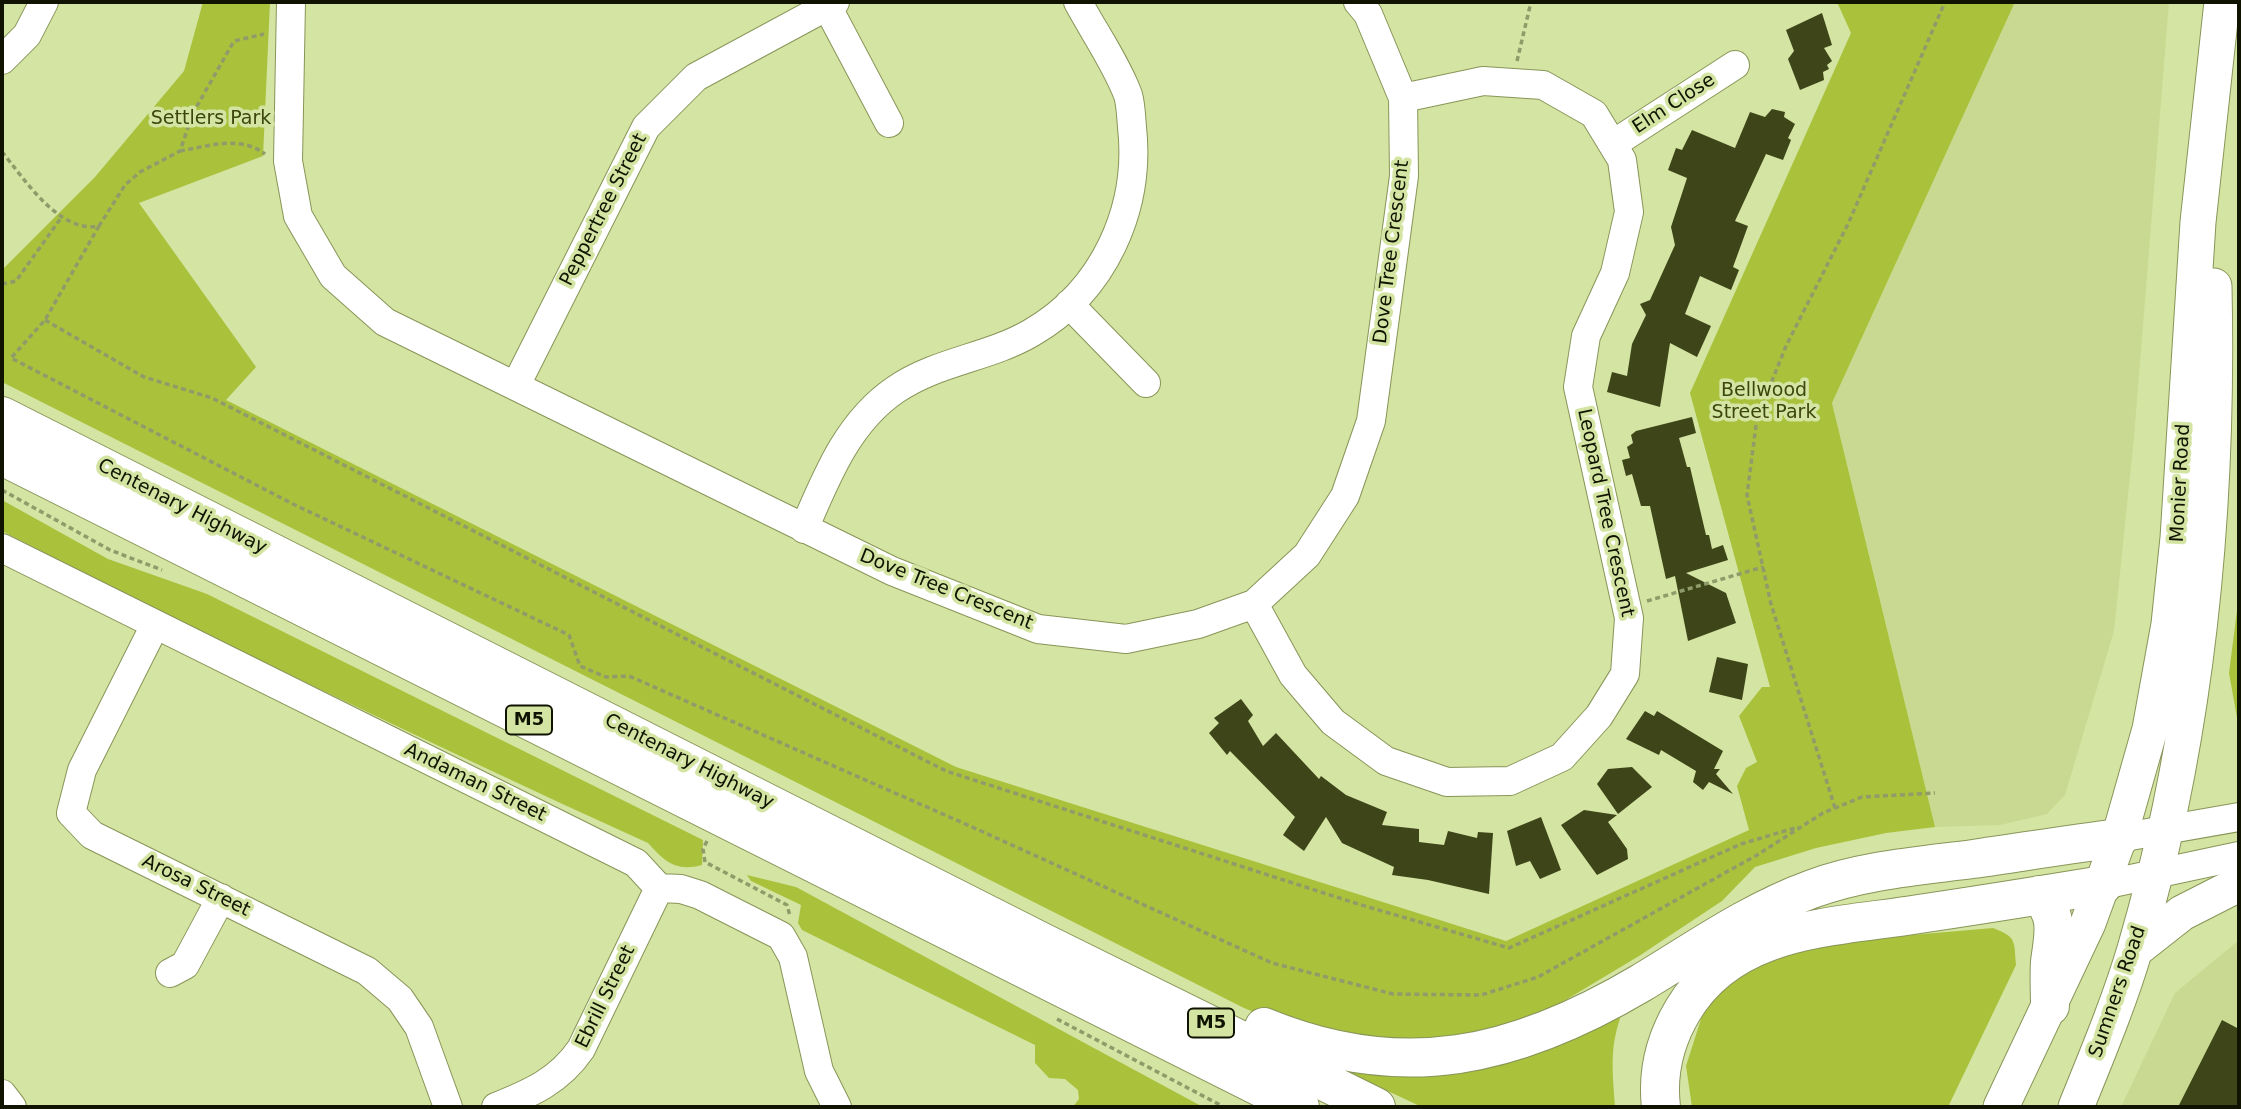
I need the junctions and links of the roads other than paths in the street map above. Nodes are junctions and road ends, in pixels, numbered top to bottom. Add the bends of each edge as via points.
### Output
1 (44, 2) edge
2 (291, 2) edge
3 (1078, 2) edge
4 (1358, 2) edge
5 (2222, 2) edge
6 (831, 4) edge
7 (2, 60) edge
8 (1735, 65) dead end
9 (1403, 98) junction
10 (889, 123) dead end
11 (2210, 124) junction
12 (1613, 144) junction
13 (1069, 304) junction
14 (1146, 383) dead end
15 (516, 385) junction
16 (2, 416) edge
17 (2, 456) edge
18 (804, 530) junction
19 (2, 548) edge
20 (1254, 604) junction
21 (155, 625) junction
22 (2239, 817) edge
23 (2164, 830) junction
24 (2119, 838) junction
25 (2239, 856) edge
26 (2154, 875) junction
27 (2239, 884) edge
28 (2103, 885) junction
29 (659, 888) junction
30 (2039, 895) junction
31 (221, 898) junction
32 (1044, 943) junction
33 (2135, 950) junction
34 (170, 973) dead end
35 (2050, 1006) junction
36 (1229, 1072) junction
37 (2, 1094) edge
38 (12, 1107) edge
39 (448, 1107) edge
40 (496, 1107) edge
41 (837, 1107) edge
42 (1261, 1107) edge
43 (1300, 1107) edge
44 (1376, 1107) edge
45 (1661, 1107) edge
46 (2001, 1107) edge
47 (2076, 1107) edge

1 - 7 street via 27,35
2 - 15 street, Dove Tree Crescent via 288,161 298,216 333,276 385,322
3 - 13 street via 1129,96 1136,158 1125,217 1101,268
4 - 9 street, Dove Tree Crescent via 1368,14
5 - 11 main road, Monier Road
6 - 10 street
6 - 15 street, Peppertree Street via 696,77 646,127
8 - 12 street, Elm Close
9 - 12 street, Leopard Tree Crescent via 1483,81 1543,85 1594,114
9 - 20 street, Dove Tree Crescent via 1404,176 1371,421 1345,496 1307,555
11 - 23 main road, Monier Road via 2216,146 2216,367 2207,559 2187,724
11 - 24 main road, Monier Road via 2198,222 2169,624 2150,729
12 - 20 street, Leopard Tree Crescent via 1622,160 1629,212 1615,273 1586,336 1578,387 1629,618 1625,674 1599,716 1562,757 1510,781 1447,782 1386,761 1333,722 1293,675
13 - 14 street
13 - 18 street via 1031,332 987,352 936,366 894,390 864,418 835,457
15 - 18 street, Dove Tree Crescent
16 - 32 highway, Centenary Highway / M5
17 - 36 highway, Centenary Highway / M5
18 - 20 street, Dove Tree Crescent via 1038,629 1126,639 1198,624
19 - 21 street, Andaman Street
21 - 29 street, Andaman Street via 636,863
21 - 31 street, Arosa Street via 82,769 71,813 92,835
22 - 23 street
23 - 24 street
23 - 26 main road, Sumners Road
24 - 28 main road
24 - 32 highway via 1880,871 1833,882 1786,900 1552,1029 1497,1048 1444,1056 1384,1056 1326,1048 1239,1016 1075,939
25 - 26 street
26 - 28 street
26 - 33 main road, Sumners Road
27 - 33 main road via 2182,913
28 - 30 highway
28 - 35 main road
29 - 40 street, Ebrill Street via 569,1066 535,1092
29 - 41 street via 700,895 780,936 793,957 820,1071
30 - 35 highway via 2050,910 2055,930
30 - 45 highway via 1816,929 1750,947 1701,984 1678,1019 1662,1062
31 - 34 street via 185,965
31 - 39 street, Arosa Street via 367,971 400,999 419,1027
32 - 44 highway, Centenary Highway / M5
33 - 47 main road, Sumners Road
35 - 46 main road
36 - 42 highway via 1241,1097
36 - 43 highway, Centenary Highway / M5
37 - 38 street

